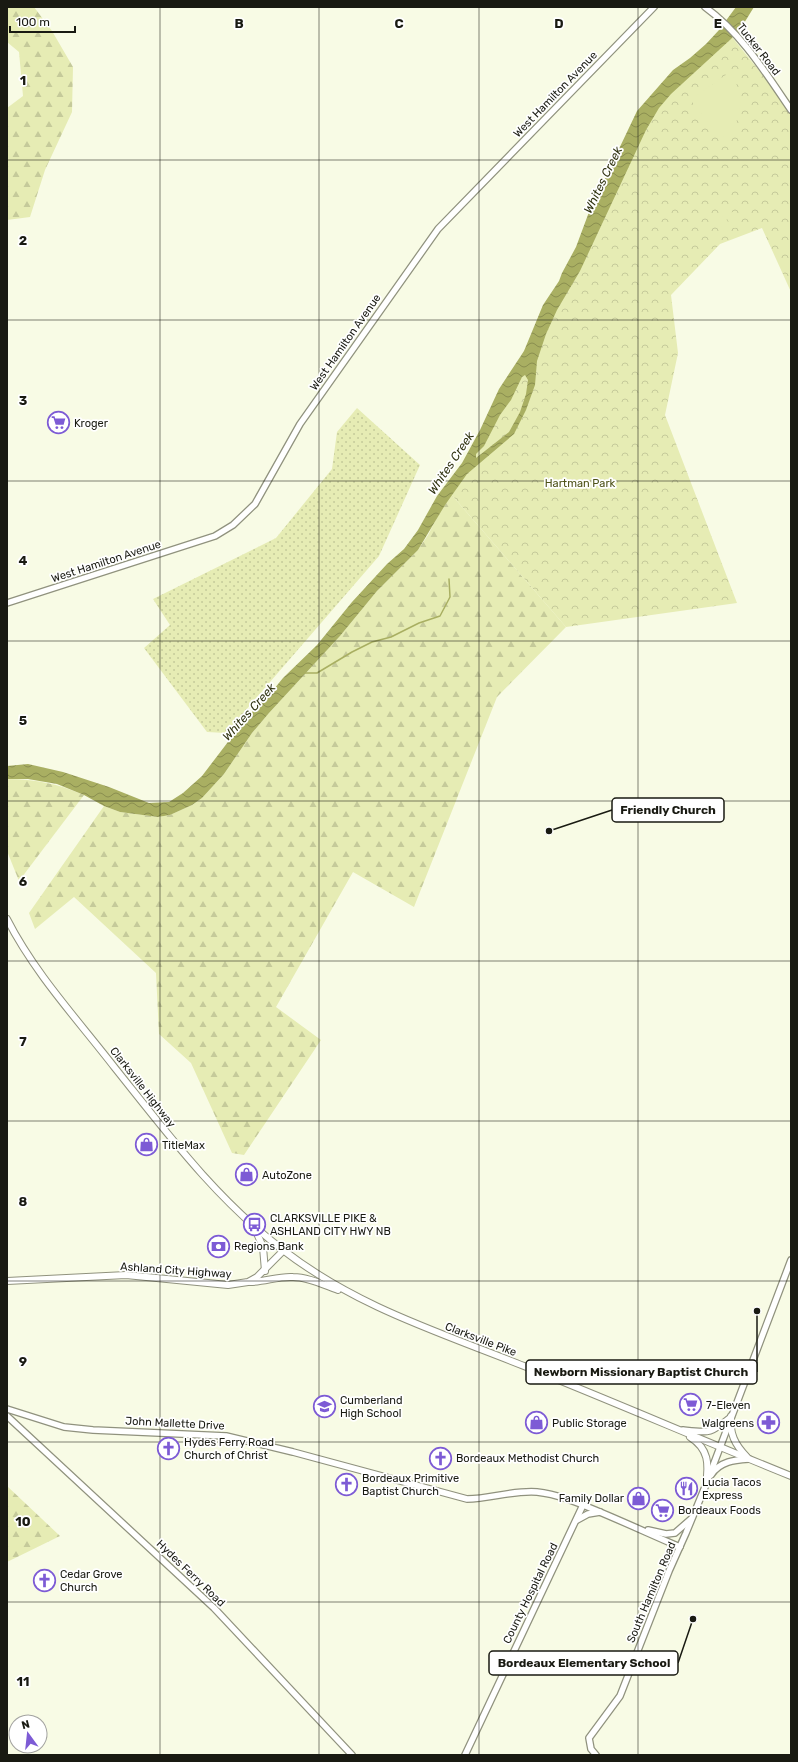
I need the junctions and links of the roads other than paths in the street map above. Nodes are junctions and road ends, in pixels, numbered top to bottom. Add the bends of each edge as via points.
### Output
1 (654, 7) edge
2 (704, 7) edge
3 (791, 110) edge
4 (7, 603) edge
5 (7, 919) edge
6 (253, 1226) junction
7 (284, 1251) junction
8 (791, 1260) edge
9 (265, 1271) junction
10 (7, 1281) edge
11 (248, 1282) junction
12 (352, 1295) junction
13 (7, 1409) edge
14 (7, 1416) edge
15 (731, 1416) junction
16 (678, 1430) junction
17 (720, 1447) junction
18 (750, 1459) junction
19 (791, 1476) edge
20 (706, 1484) junction
21 (583, 1505) junction
22 (601, 1512) junction
23 (694, 1515) junction
24 (576, 1520) junction
25 (642, 1529) junction
26 (680, 1548) junction
27 (352, 1755) edge
28 (465, 1755) edge
29 (596, 1755) edge

1 - 4 street, West Hamilton Avenue via 438,229 300,424 255,504 233,525 215,536
2 - 3 street, Tucker Road via 739,37
5 - 6 main road, Clarksville Highway via 32,962 172,1141 212,1187
6 - 7 main road, Clarksville Highway
6 - 9 main road via 263,1247
7 - 9 main road, Ashland City Highway
7 - 12 main road, Clarksville Pike
8 - 15 street, South Hamilton Road
9 - 11 main road, Ashland City Highway
10 - 11 main road, Ashland City Highway via 126,1275 228,1285
11 - 12 main road via 295,1276
12 - 16 main road, Clarksville Pike via 398,1318 482,1349
13 - 21 street, John Mallette Drive via 64,1427 226,1436 466,1499 537,1492
14 - 27 street, Hydes Ferry Road via 214,1608
15 - 16 street via 715,1430
15 - 17 street, South Hamilton Road
15 - 18 main road via 731,1433 738,1446
16 - 17 main road, Clarksville Pike
16 - 20 main road via 694,1440 704,1452 709,1467
17 - 18 main road, Clarksville Pike
17 - 20 street, South Hamilton Road
18 - 19 main road, Clarksville Pike
18 - 20 street via 721,1465
20 - 23 street, South Hamilton Road
21 - 22 street, John Mallette Drive
21 - 24 street, County Hospital Road
22 - 24 street via 588,1514
22 - 25 street, John Mallette Drive
23 - 25 street, John Mallette Drive via 674,1534
23 - 26 street, South Hamilton Road
24 - 28 street, County Hospital Road
25 - 26 street, John Mallette Drive
26 - 29 street, South Hamilton Road via 620,1696 589,1738 591,1749

